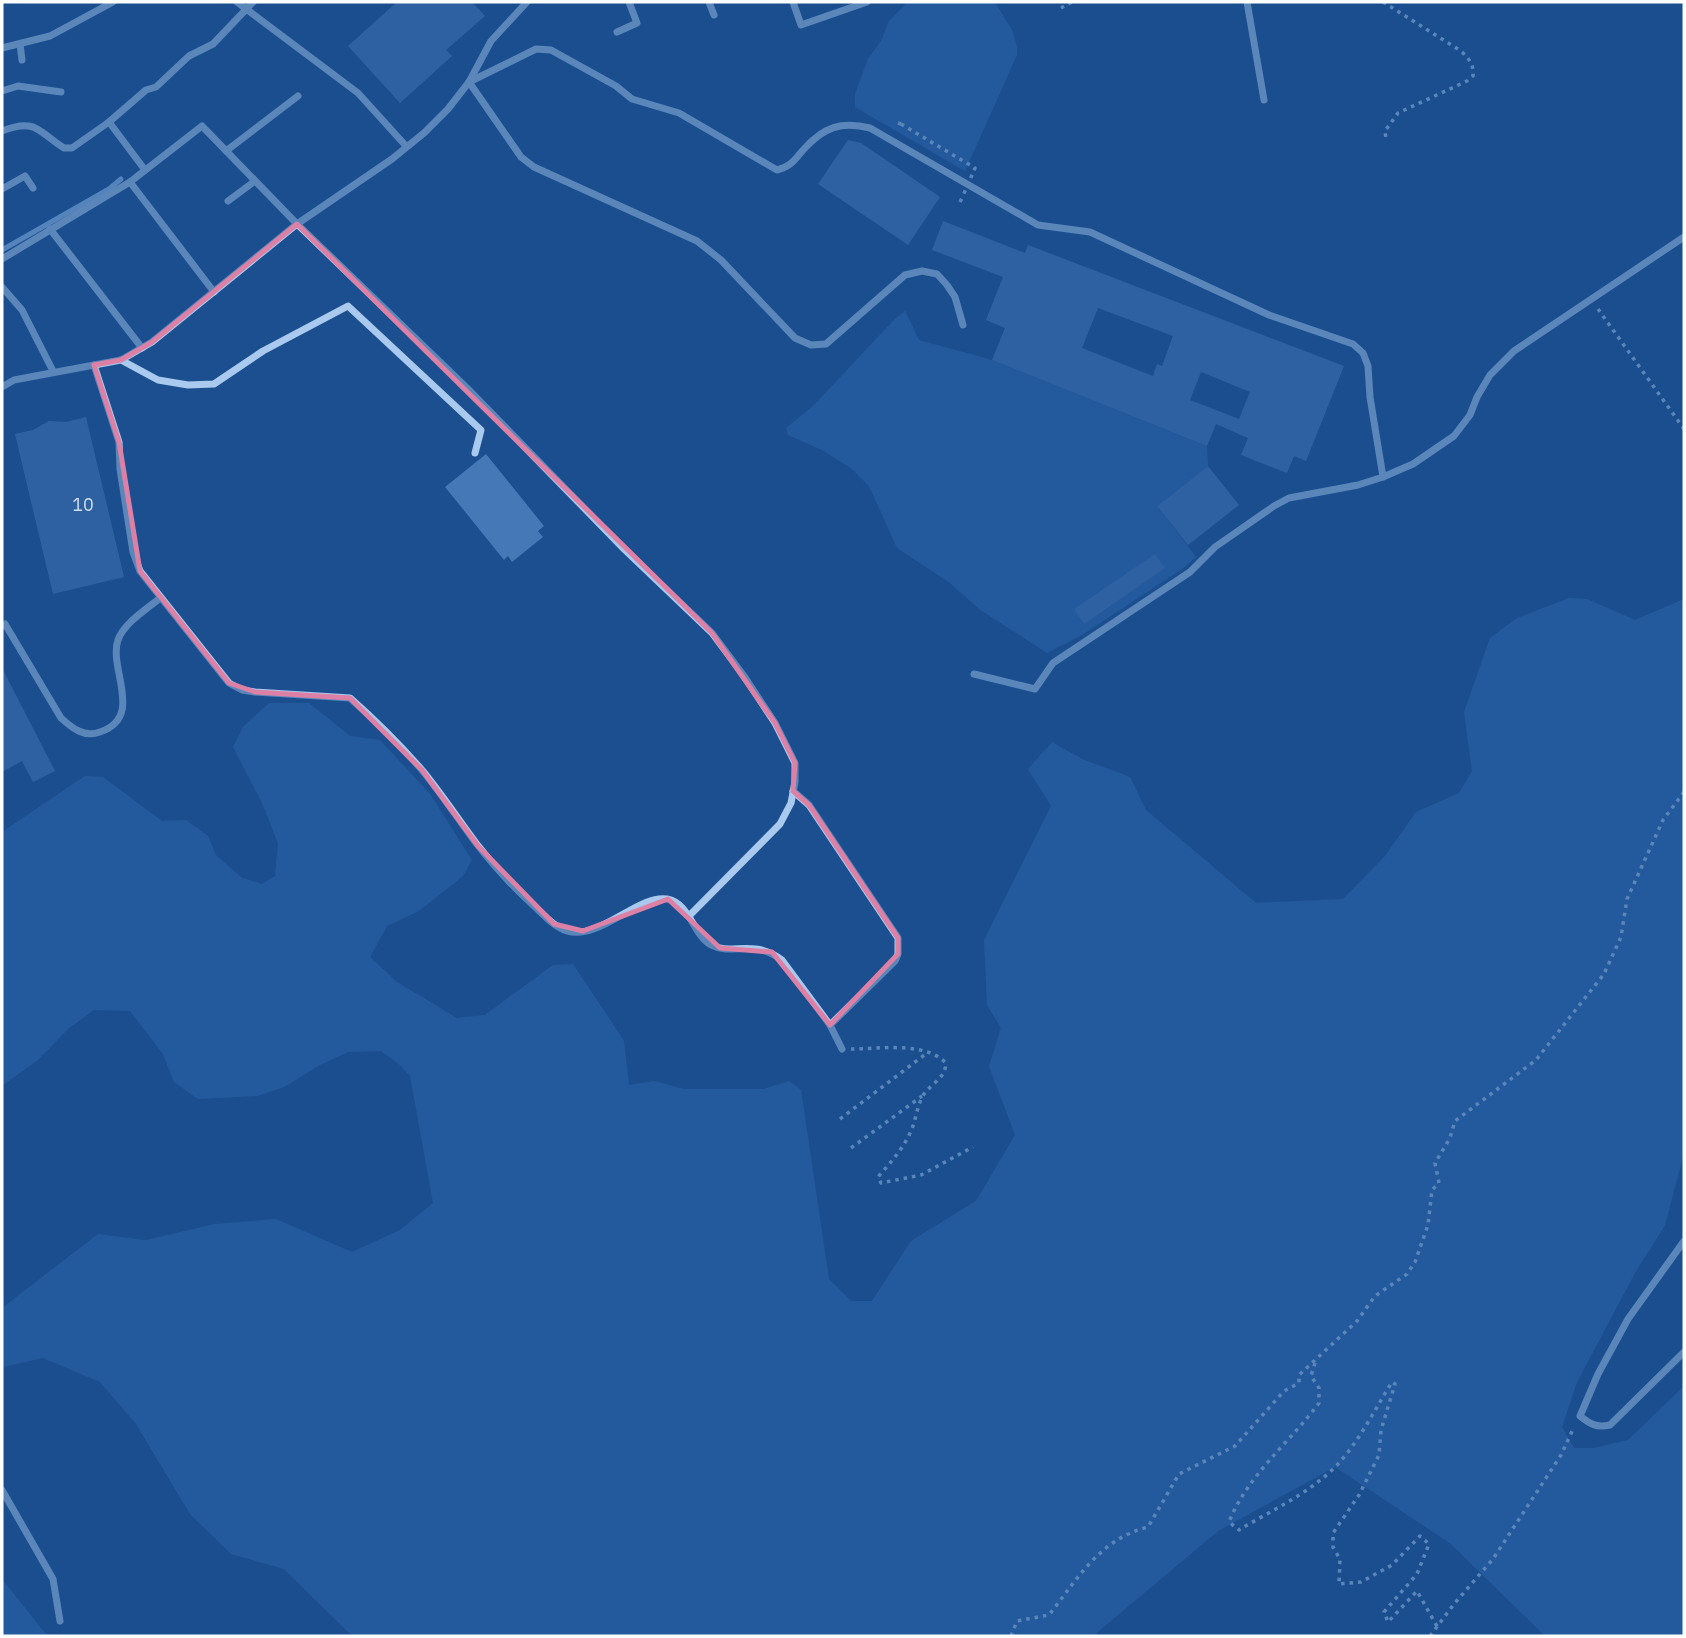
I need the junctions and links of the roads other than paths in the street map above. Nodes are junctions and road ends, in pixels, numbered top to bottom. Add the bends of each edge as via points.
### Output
1 (113, 2) edge
2 (237, 2) edge
3 (253, 2) edge
4 (527, 2) edge
5 (629, 2) edge
6 (709, 2) edge
7 (793, 2) edge
8 (867, 2) edge
9 (1247, 2) edge
10 (246, 10) junction
11 (714, 15) dead end
12 (617, 32) dead end
13 (20, 44) junction
14 (2, 48) edge
15 (22, 60) dead end
16 (469, 82) junction
17 (2, 91) edge
18 (61, 92) dead end
19 (298, 96) dead end
20 (1264, 100) dead end
21 (109, 122) junction
22 (2, 131) edge
23 (406, 146) junction
24 (226, 151) junction
25 (145, 170) junction
26 (255, 181) junction
27 (130, 182) junction
28 (33, 188) dead end
29 (2, 189) edge
30 (228, 201) dead end
31 (297, 224) junction
32 (50, 229) junction
33 (1684, 237) edge
34 (2, 259) edge
35 (2, 286) edge
36 (214, 292) junction
37 (963, 324) dead end
38 (142, 348) junction
39 (121, 360) junction
40 (94, 365) junction
41 (53, 371) junction
42 (2, 387) edge
43 (475, 453) dead end
44 (1383, 477) junction
45 (160, 598) junction
46 (2, 626) edge
47 (974, 674) dead end
48 (793, 791) junction
49 (689, 916) junction
50 (830, 1025) junction
51 (842, 1049) road end
52 (1684, 1241) edge
53 (1684, 1352) edge
54 (2, 1490) edge
55 (60, 1620) dead end

1 - 13 street via 50,36
2 - 10 street
3 - 10 street
4 - 16 street via 491,41
5 - 12 street via 637,23
6 - 11 street
7 - 8 street via 801,25
9 - 20 street
10 - 21 street via 213,44 190,56
10 - 23 street via 358,93
13 - 14 street
13 - 15 street
16 - 23 street via 436,122
16 - 37 street via 521,157 697,242 722,260 795,338 811,345 826,344 905,275 922,271 937,274 947,285
16 - 44 street via 536,49 551,50 632,99 679,113 777,170 788,167 824,132 850,123 870,128 1038,225 1090,232 1269,315 1353,344 1368,366
17 - 18 street via 18,86
19 - 24 street
21 - 22 street via 72,148 64,148 35,126
21 - 25 street
23 - 31 street
24 - 25 street via 202,127
24 - 26 street
25 - 27 street
26 - 30 street
26 - 31 street
27 - 32 street
27 - 36 street
28 - 29 street via 25,176
31 - 36 street
31 - 48 street via 712,633 775,723 795,763
32 - 34 street
32 - 38 street
33 - 44 street via 1545,328 1502,362 1454,436 1413,464
35 - 41 street via 22,310
36 - 38 street
38 - 39 street
39 - 40 street
39 - 43 street via 158,380 214,384 262,351 348,306 481,430
40 - 41 street
40 - 45 street via 118,442 133,552 140,571
41 - 42 street
44 - 47 street via 1289,498 1274,506 1215,547 1190,572 1053,663 1035,689
45 - 46 street via 126,627 118,640 123,705 118,718 98,733 85,734 61,718 5,624
45 - 49 street via 229,683 242,690 350,698 422,771 478,846 554,924 569,932 583,931 668,899
48 - 49 street via 780,824
48 - 50 street via 809,805 898,938 895,961
49 - 50 street via 709,944 772,952
50 - 51 street
52 - 53 street via 1628,1320 1580,1416 1592,1425 1610,1425
54 - 55 street via 53,1579

